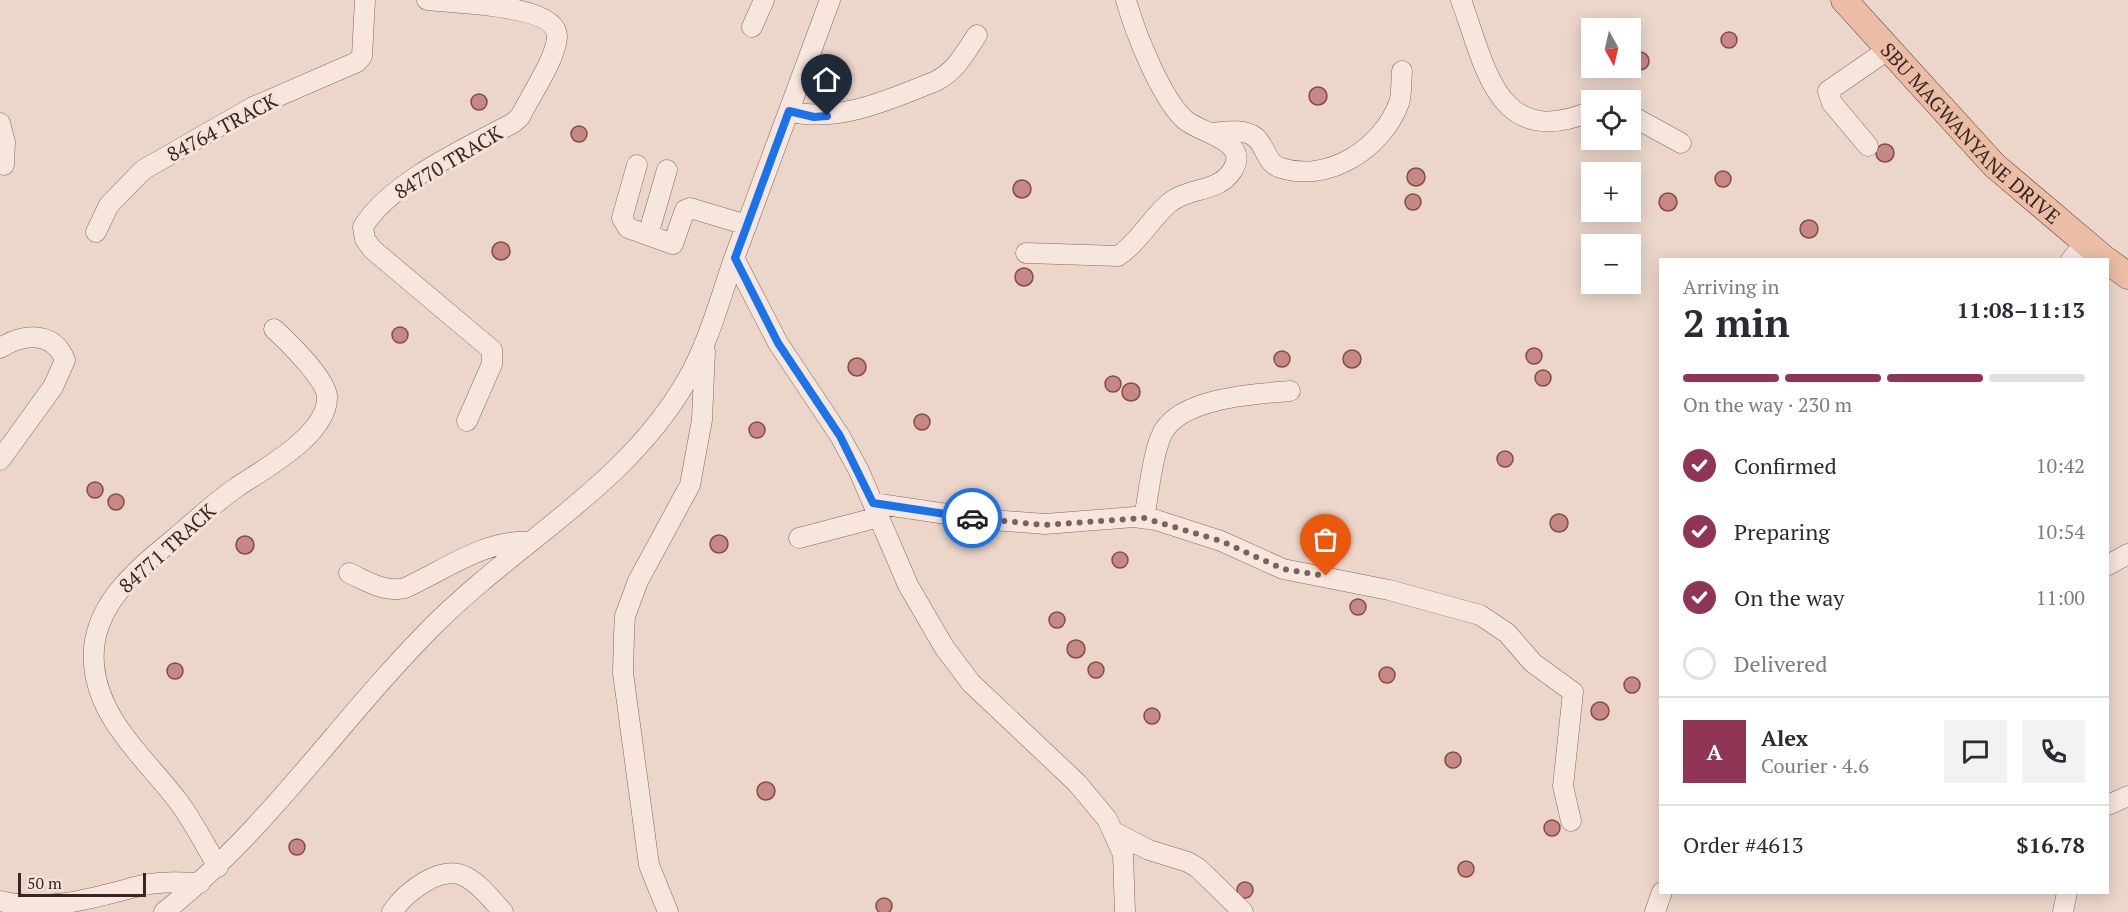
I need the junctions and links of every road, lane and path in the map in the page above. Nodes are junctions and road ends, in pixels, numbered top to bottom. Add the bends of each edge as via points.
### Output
1 (365, 0) edge
2 (427, 0) edge
3 (764, 0) edge
4 (830, 0) edge
5 (1126, 0) edge
6 (1461, 0) edge
7 (1844, 0) edge
8 (752, 27) dead end
9 (977, 35) dead end
10 (1888, 49) junction
11 (1402, 71) dead end
12 (789, 111) junction
13 (1581, 114) edge
14 (1641, 121) edge
15 (0, 123) edge
16 (1206, 133) junction
17 (1682, 143) dead end
18 (1868, 146) dead end
19 (4, 165) dead end
20 (637, 165) dead end
21 (667, 170) dead end
22 (747, 225) junction
23 (96, 232) dead end
24 (648, 236) junction
25 (2077, 252) edge
26 (1026, 254) dead end
27 (735, 258) junction
28 (2100, 258) edge
29 (2109, 262) edge
30 (2128, 276) edge
31 (274, 329) dead end
32 (705, 342) junction
33 (0, 348) edge
34 (1290, 391) dead end
35 (467, 421) dead end
36 (0, 460) edge
37 (876, 510) junction
38 (1144, 518) junction
39 (799, 538) dead end
40 (530, 542) junction
41 (2128, 554) edge
42 (2109, 564) edge
43 (349, 573) dead end
44 (2128, 796) edge
45 (2109, 805) edge
46 (1571, 821) dead end
47 (1114, 832) junction
48 (218, 867) junction
49 (200, 883) junction
50 (1661, 894) edge
51 (2067, 894) edge
52 (0, 901) edge
53 (165, 912) edge
54 (392, 912) edge
55 (503, 912) edge
56 (668, 912) edge
57 (1125, 912) edge
58 (1243, 912) edge
59 (1655, 912) edge
60 (2063, 912) edge

1 - 23 street, 84764 TRACK via 362,56 351,66 253,107 143,170 109,206
2 - 35 street, 84770 TRACK via 526,12 548,19 557,36 520,117 419,176 387,200 363,226 372,249 492,350 492,364
3 - 8 street
4 - 12 street
5 - 16 street via 1166,95 1181,117
6 - 13 street via 1490,80 1506,105 1518,115 1550,123
7 - 10 main road, SBU MAGWANYANE DRIVE
9 - 12 street via 957,66 936,81 845,112 814,117
10 - 18 street via 1828,91 1832,103
10 - 25 main road, SBU MAGWANYANE DRIVE
11 - 16 street via 1399,102 1384,128 1361,153 1334,168 1279,168 1255,137
12 - 22 street
14 - 17 street
15 - 19 street via 5,142
16 - 26 street via 1231,145 1236,160 1233,169 1220,182 1169,203 1121,254 1113,258
20 - 24 street via 622,218 628,228
21 - 24 street
22 - 24 street via 690,208 685,210 673,244
22 - 27 street
25 - 28 main road, SBU MAGWANYANE DRIVE
27 - 32 street
27 - 37 street via 778,343 840,436
29 - 30 main road, SBU MAGWANYANE DRIVE
31 - 48 street, 84771 TRACK via 325,389 326,404 321,416 294,448 211,506 126,582 102,618 94,648 97,681 123,737 179,803
32 - 40 street via 674,403 640,446 591,493
32 - 56 street via 702,420 690,485 638,581 625,616 623,673 649,866
33 - 36 street via 31,337 45,338 55,343 65,360 53,387
34 - 38 street via 1231,398 1176,416 1162,434
37 - 38 street via 1045,525
37 - 39 street
37 - 47 street via 908,585 944,647 971,682 1095,802
38 - 46 street via 1221,541 1283,569 1427,599 1494,623 1533,663 1573,692 1563,786
40 - 43 street via 493,545 396,590
40 - 48 street via 468,593 397,662
41 - 42 street
44 - 45 street
47 - 57 street via 1123,854
47 - 58 street via 1149,850 1188,862
48 - 49 street
49 - 52 street via 167,881 56,907 33,909
49 - 53 street
50 - 59 street
51 - 60 street
54 - 55 street via 410,891 449,874 468,878

